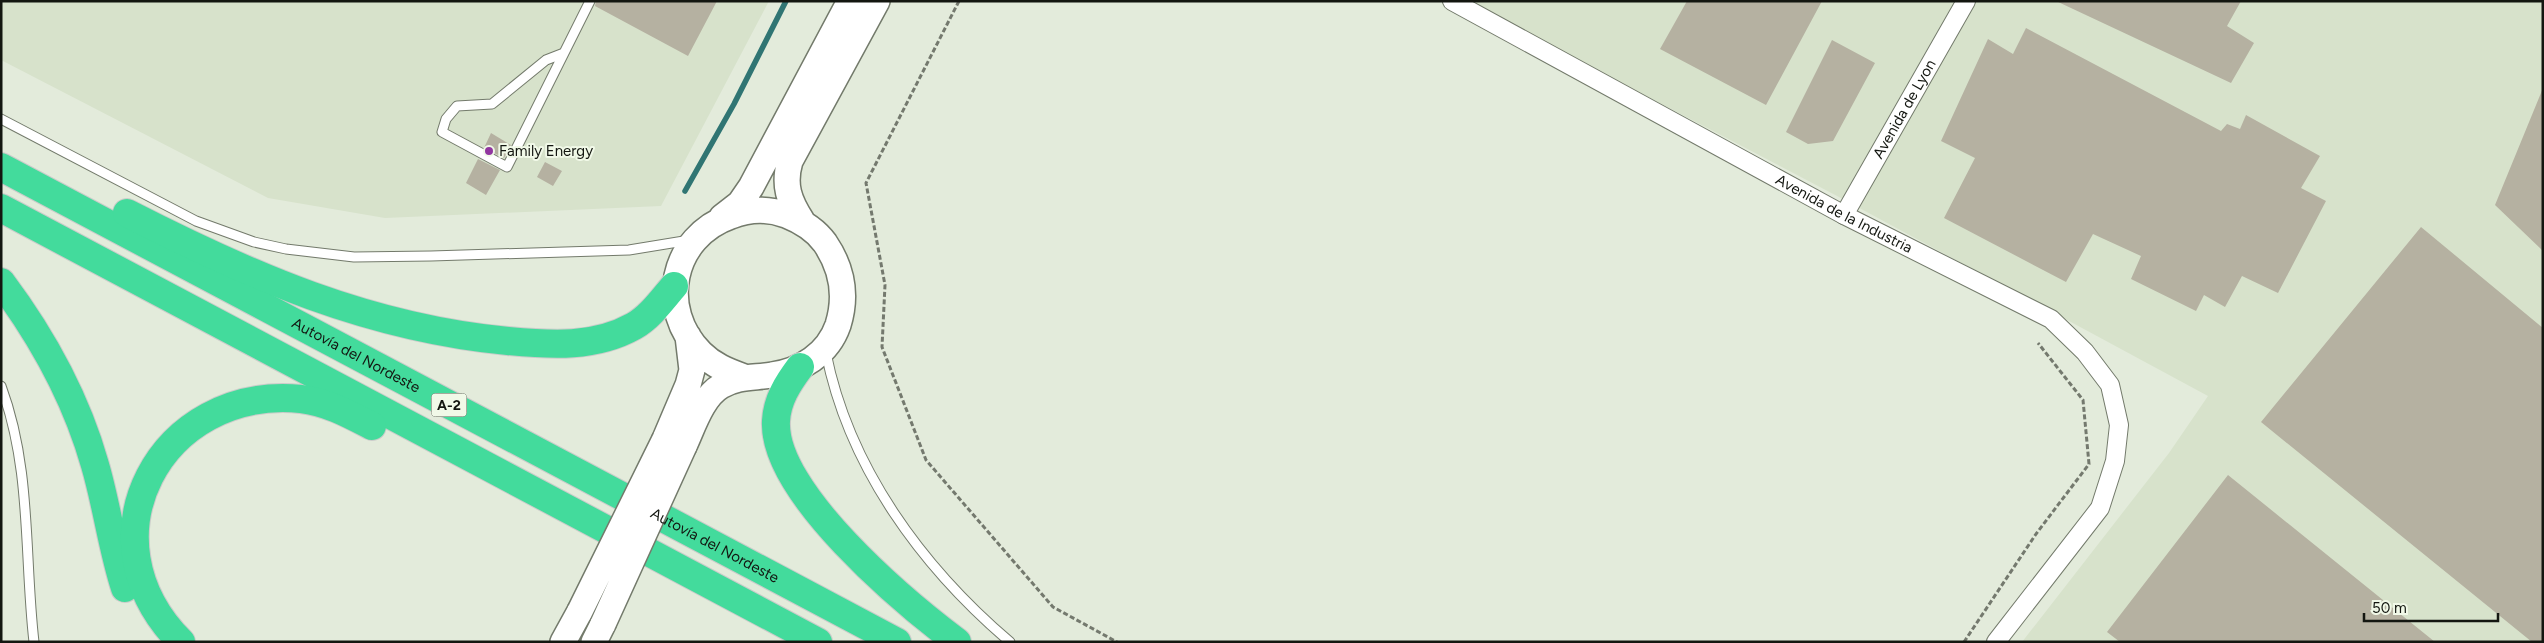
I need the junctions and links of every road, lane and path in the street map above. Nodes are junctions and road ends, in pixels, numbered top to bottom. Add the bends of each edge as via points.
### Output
1 (590, 1) edge
2 (850, 1) edge
3 (877, 1) edge
4 (959, 1) edge
5 (1452, 1) edge
6 (1966, 1) edge
7 (564, 53) junction
8 (1, 119) edge
9 (8, 171) edge
10 (1, 208) edge
11 (1844, 215) junction
12 (717, 220) junction
13 (802, 222) junction
14 (694, 240) junction
15 (1, 282) edge
16 (674, 286) junction
17 (688, 336) junction
18 (2038, 343) dead end
19 (825, 348) junction
20 (800, 367) junction
21 (744, 377) junction
22 (1, 386) edge
23 (674, 442) junction
24 (560, 505) junction
25 (598, 633) edge
26 (34, 642) edge
27 (156, 642) edge
28 (181, 642) edge
29 (563, 642) edge
30 (818, 642) edge
31 (897, 642) edge
32 (957, 642) edge
33 (1010, 642) edge
34 (1116, 642) edge
35 (1964, 642) edge
36 (1996, 642) edge

1 - 7 lane
2 - 12 main road via 751,187 740,203
3 - 13 main road via 790,161 786,189
4 - 34 path via 866,183 885,285 882,347 926,460 1053,607
5 - 11 street, Avenida de la Industria
6 - 11 street, Avenida de Lyon
7 - 7 lane via 546,60 492,104 457,106 446,119 442,132 507,167
8 - 14 lane via 196,221 254,242 286,249 354,257 511,255 629,250
9 - 16 highway via 66,187 110,205 256,276 311,298 374,317 467,337 554,345 593,341 635,326
9 - 31 highway, Autovía del Nordeste / A-2
10 - 24 highway, A-2
11 - 36 street, Avenida de la Industria via 2051,319 2085,352 2110,385 2119,425 2115,461 2100,508
12 - 13 main road via 745,211 774,211
12 - 14 main road
13 - 19 main road via 825,243 834,256 842,279 843,303
14 - 16 main road via 683,257
15 - 27 highway via 38,335 83,426 129,598
16 - 17 main road via 678,315
17 - 21 main road via 702,354 721,369
17 - 23 main road via 692,370
18 - 35 path via 2083,400 2089,464 2036,534
19 - 20 main road
19 - 33 lane via 840,408 882,495 939,574
20 - 21 main road via 773,375
20 - 32 highway via 786,386 776,422 783,459 793,478 859,557 924,617
21 - 23 main road via 720,386
22 - 26 lane via 22,470
23 - 25 main road, bridge
23 - 29 main road, bridge
24 - 28 highway via 490,487 355,417 321,403 303,399 272,399 223,409 172,443 150,476 137,513 138,570 158,614
24 - 30 highway, A-2

